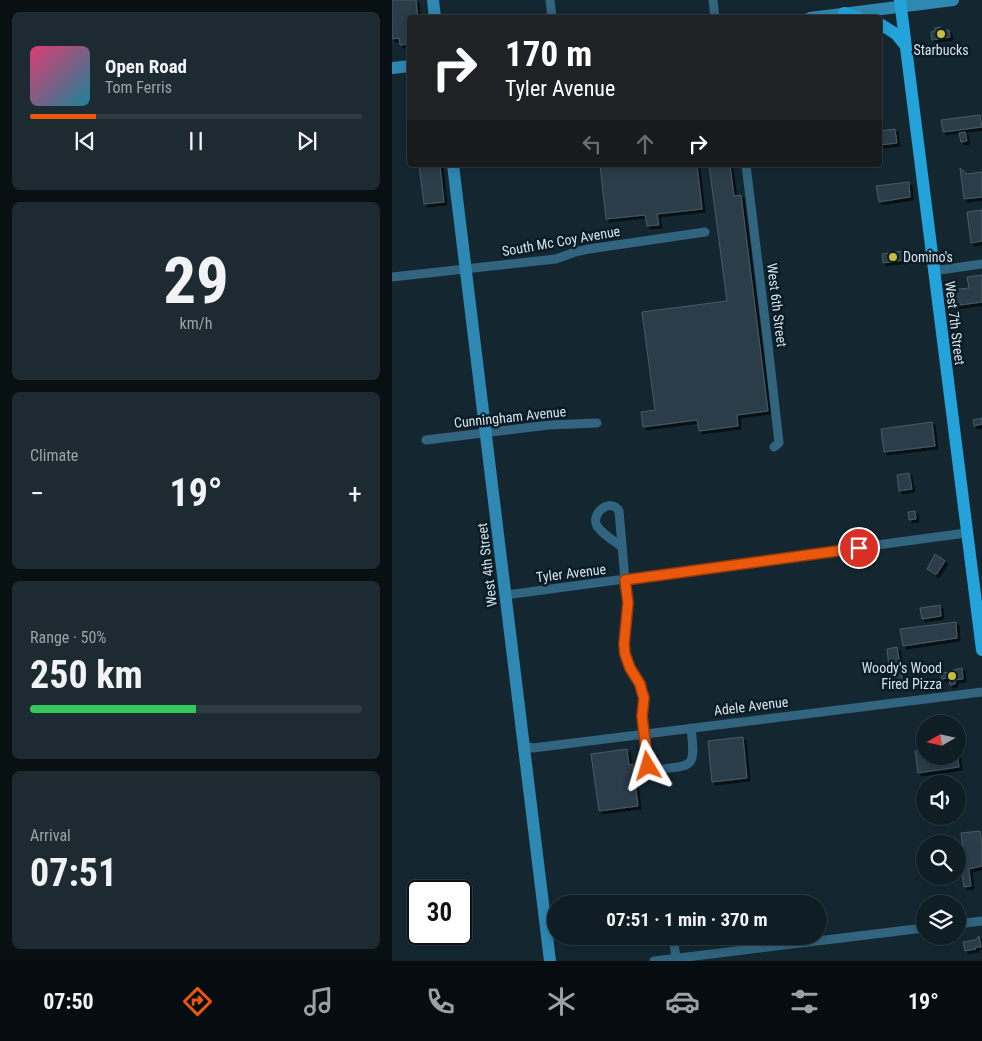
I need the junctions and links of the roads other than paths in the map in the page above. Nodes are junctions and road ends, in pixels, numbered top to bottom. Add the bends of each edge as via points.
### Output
1 (433, 0) edge
2 (550, 0) edge
3 (713, 0) edge
4 (953, 0) edge
5 (900, 3) edge
6 (844, 13) junction
7 (435, 15) edge
8 (552, 15) edge
9 (715, 15) edge
10 (830, 15) edge
11 (850, 15) edge
12 (882, 25) edge
13 (905, 45) junction
14 (407, 66) edge
15 (392, 68) edge
16 (453, 167) edge
17 (746, 167) edge
18 (705, 232) dead end
19 (982, 264) edge
20 (466, 269) junction
21 (934, 271) junction
22 (392, 277) edge
23 (596, 423) dead end
24 (486, 432) junction
25 (426, 440) dead end
26 (774, 447) dead end
27 (966, 533) junction
28 (622, 547) dead end
29 (625, 580) junction
30 (506, 595) junction
31 (982, 650) edge
32 (982, 692) edge
33 (691, 728) junction
34 (644, 733) junction
35 (524, 746) junction
36 (982, 921) edge
37 (966, 923) edge
38 (916, 929) edge
39 (674, 945) edge
40 (676, 958) junction
41 (550, 961) edge
42 (654, 961) edge

1 - 7 street
2 - 8 street
3 - 9 street
4 - 5 street
5 - 6 street
5 - 13 main road, West 7th Street
6 - 10 street
6 - 11 main road
12 - 13 main road
13 - 21 main road, West 7th Street
14 - 15 street
16 - 20 street, West 4th Street
17 - 26 street, West 6th Street via 779,443
18 - 20 street, South Mc Coy Avenue via 589,249 556,259
19 - 21 street
20 - 22 street, South Mc Coy Avenue
20 - 24 street, West 4th Street
21 - 27 main road, West 7th Street
23 - 24 street, Cunningham Avenue
24 - 25 street, Cunningham Avenue
24 - 30 street, West 4th Street
27 - 29 street, Tyler Avenue
27 - 31 main road, West 7th Street
28 - 29 street
29 - 30 street, Tyler Avenue
29 - 34 street via 628,603 625,654 644,698
30 - 35 street, West 4th Street
32 - 33 street, Adele Avenue
33 - 34 street, Adele Avenue
33 - 34 street via 693,747 690,763 654,770 648,766
34 - 35 street, Adele Avenue via 533,748
35 - 41 street, West 4th Street
36 - 37 street
38 - 40 street
39 - 40 street
40 - 42 street

